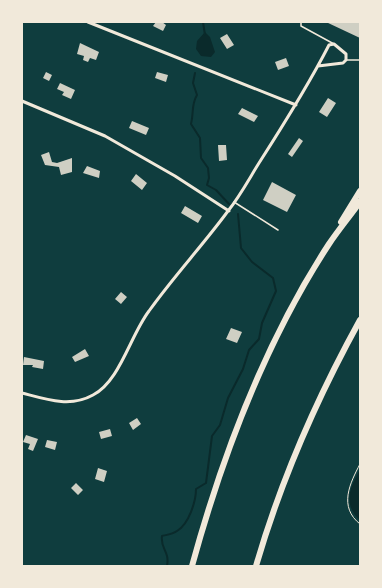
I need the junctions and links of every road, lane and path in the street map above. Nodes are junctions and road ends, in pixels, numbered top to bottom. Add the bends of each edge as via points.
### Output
1 (88, 22) edge
2 (301, 22) edge
3 (334, 44) junction
4 (346, 60) junction
5 (360, 60) edge
6 (318, 66) junction
7 (22, 101) edge
8 (296, 105) junction
9 (360, 191) edge
10 (234, 202) junction
11 (360, 202) edge
12 (229, 210) junction
13 (278, 230) dead end
14 (330, 243) junction
15 (360, 320) edge
16 (22, 393) edge
17 (360, 464) edge
18 (360, 524) edge
19 (192, 566) edge
20 (256, 566) edge

1 - 8 street
2 - 3 lane via 301,26
3 - 4 street via 346,54
3 - 6 street via 329,45
4 - 5 lane
4 - 6 street via 339,64
6 - 8 street
7 - 12 street via 118,143
8 - 10 street
9 - 14 highway
10 - 12 street
10 - 13 lane
11 - 14 highway
12 - 16 street via 149,311 133,336 114,376 104,387 79,401 64,402
14 - 19 highway via 310,274 248,399 219,475
15 - 20 highway via 329,378 298,447
17 - 18 path via 348,489 347,500 352,514

